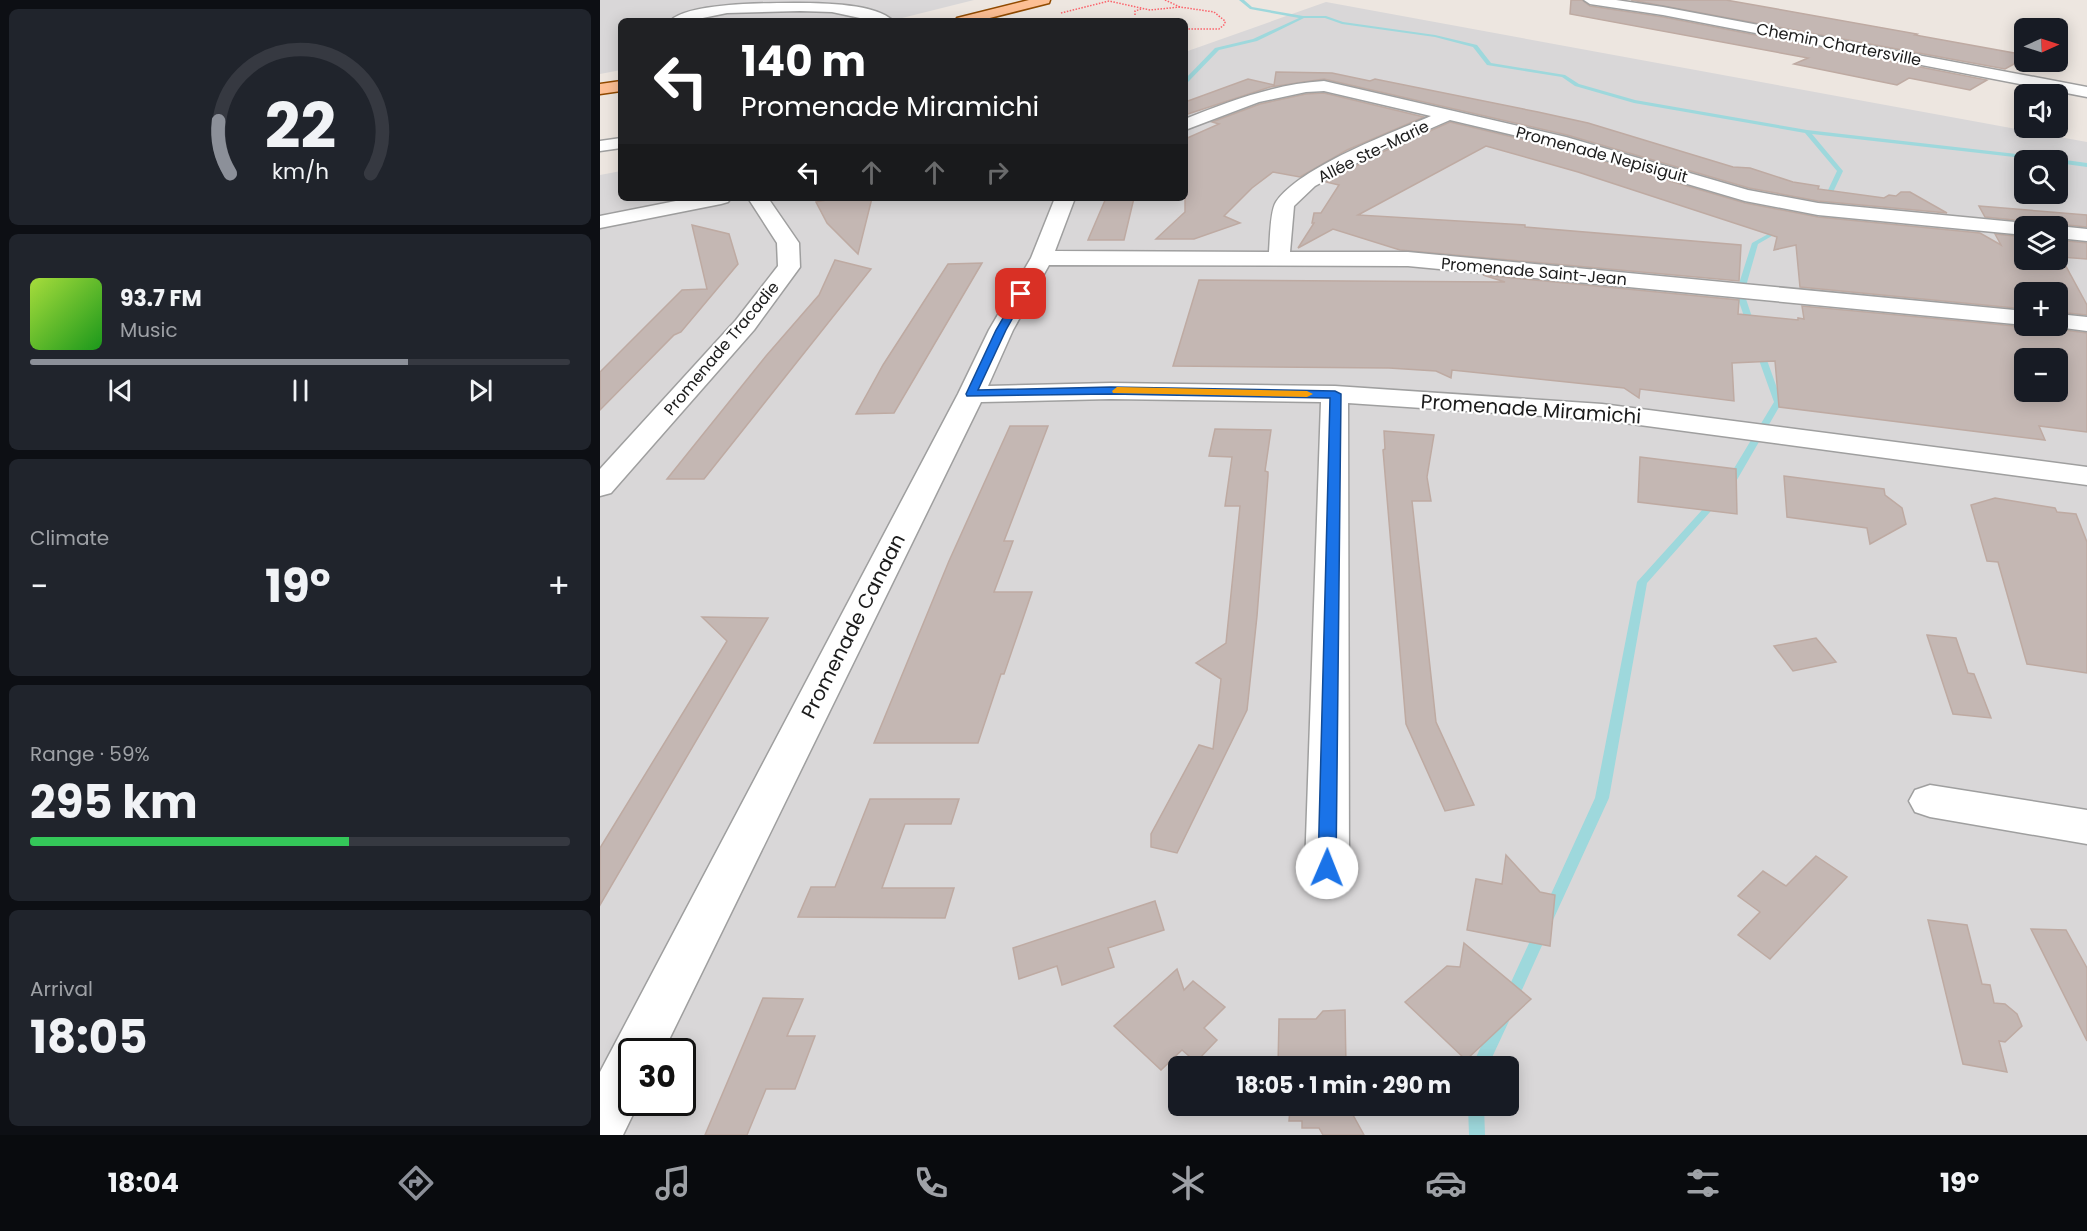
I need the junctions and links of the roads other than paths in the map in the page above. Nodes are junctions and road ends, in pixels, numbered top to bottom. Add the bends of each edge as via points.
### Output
1 (1044, 0) edge
2 (1590, 0) edge
3 (804, 7) junction
4 (683, 18) edge
5 (753, 18) edge
6 (876, 18) edge
7 (974, 18) edge
8 (618, 86) edge
9 (600, 89) edge
10 (2087, 92) edge
11 (1451, 114) junction
12 (1188, 124) edge
13 (618, 143) edge
14 (600, 146) edge
15 (706, 201) edge
16 (760, 201) edge
17 (1064, 201) edge
18 (600, 222) edge
19 (2014, 228) edge
20 (2068, 233) edge
21 (2087, 235) edge
22 (1042, 258) junction
23 (1279, 258) junction
24 (2014, 317) edge
25 (2068, 322) edge
26 (2087, 324) edge
27 (971, 394) junction
28 (1335, 394) junction
29 (2087, 476) edge
30 (600, 487) edge
31 (1930, 801) dead end
32 (2087, 827) edge
33 (1327, 868) dead end
34 (644, 1038) edge
35 (618, 1090) edge
36 (600, 1125) edge

1 - 7 main road
2 - 10 street, Chemin Chartersville
3 - 4 street via 731,10
3 - 5 street
3 - 6 street via 854,11
8 - 9 main road
11 - 12 street, Promenade Nepisiguit via 1324,86 1298,86
11 - 19 street, Promenade Nepisiguit via 1745,195 1818,209
11 - 23 street, Allée Ste-Marie via 1373,147 1308,182 1284,205
13 - 14 street
15 - 18 street
16 - 30 street, Promenade Tracadie via 788,243 789,267 745,325
17 - 22 street, Promenade Canaan
20 - 21 street
22 - 23 street, Promenade Saint-Jean
22 - 27 street, Promenade Canaan via 1001,330
23 - 24 street, Promenade Saint-Jean via 1408,259
25 - 26 street
27 - 28 street, Promenade Miramichi
27 - 34 street, Promenade Canaan
28 - 29 street, Promenade Miramichi via 1602,412
28 - 33 street
31 - 32 street
35 - 36 street

